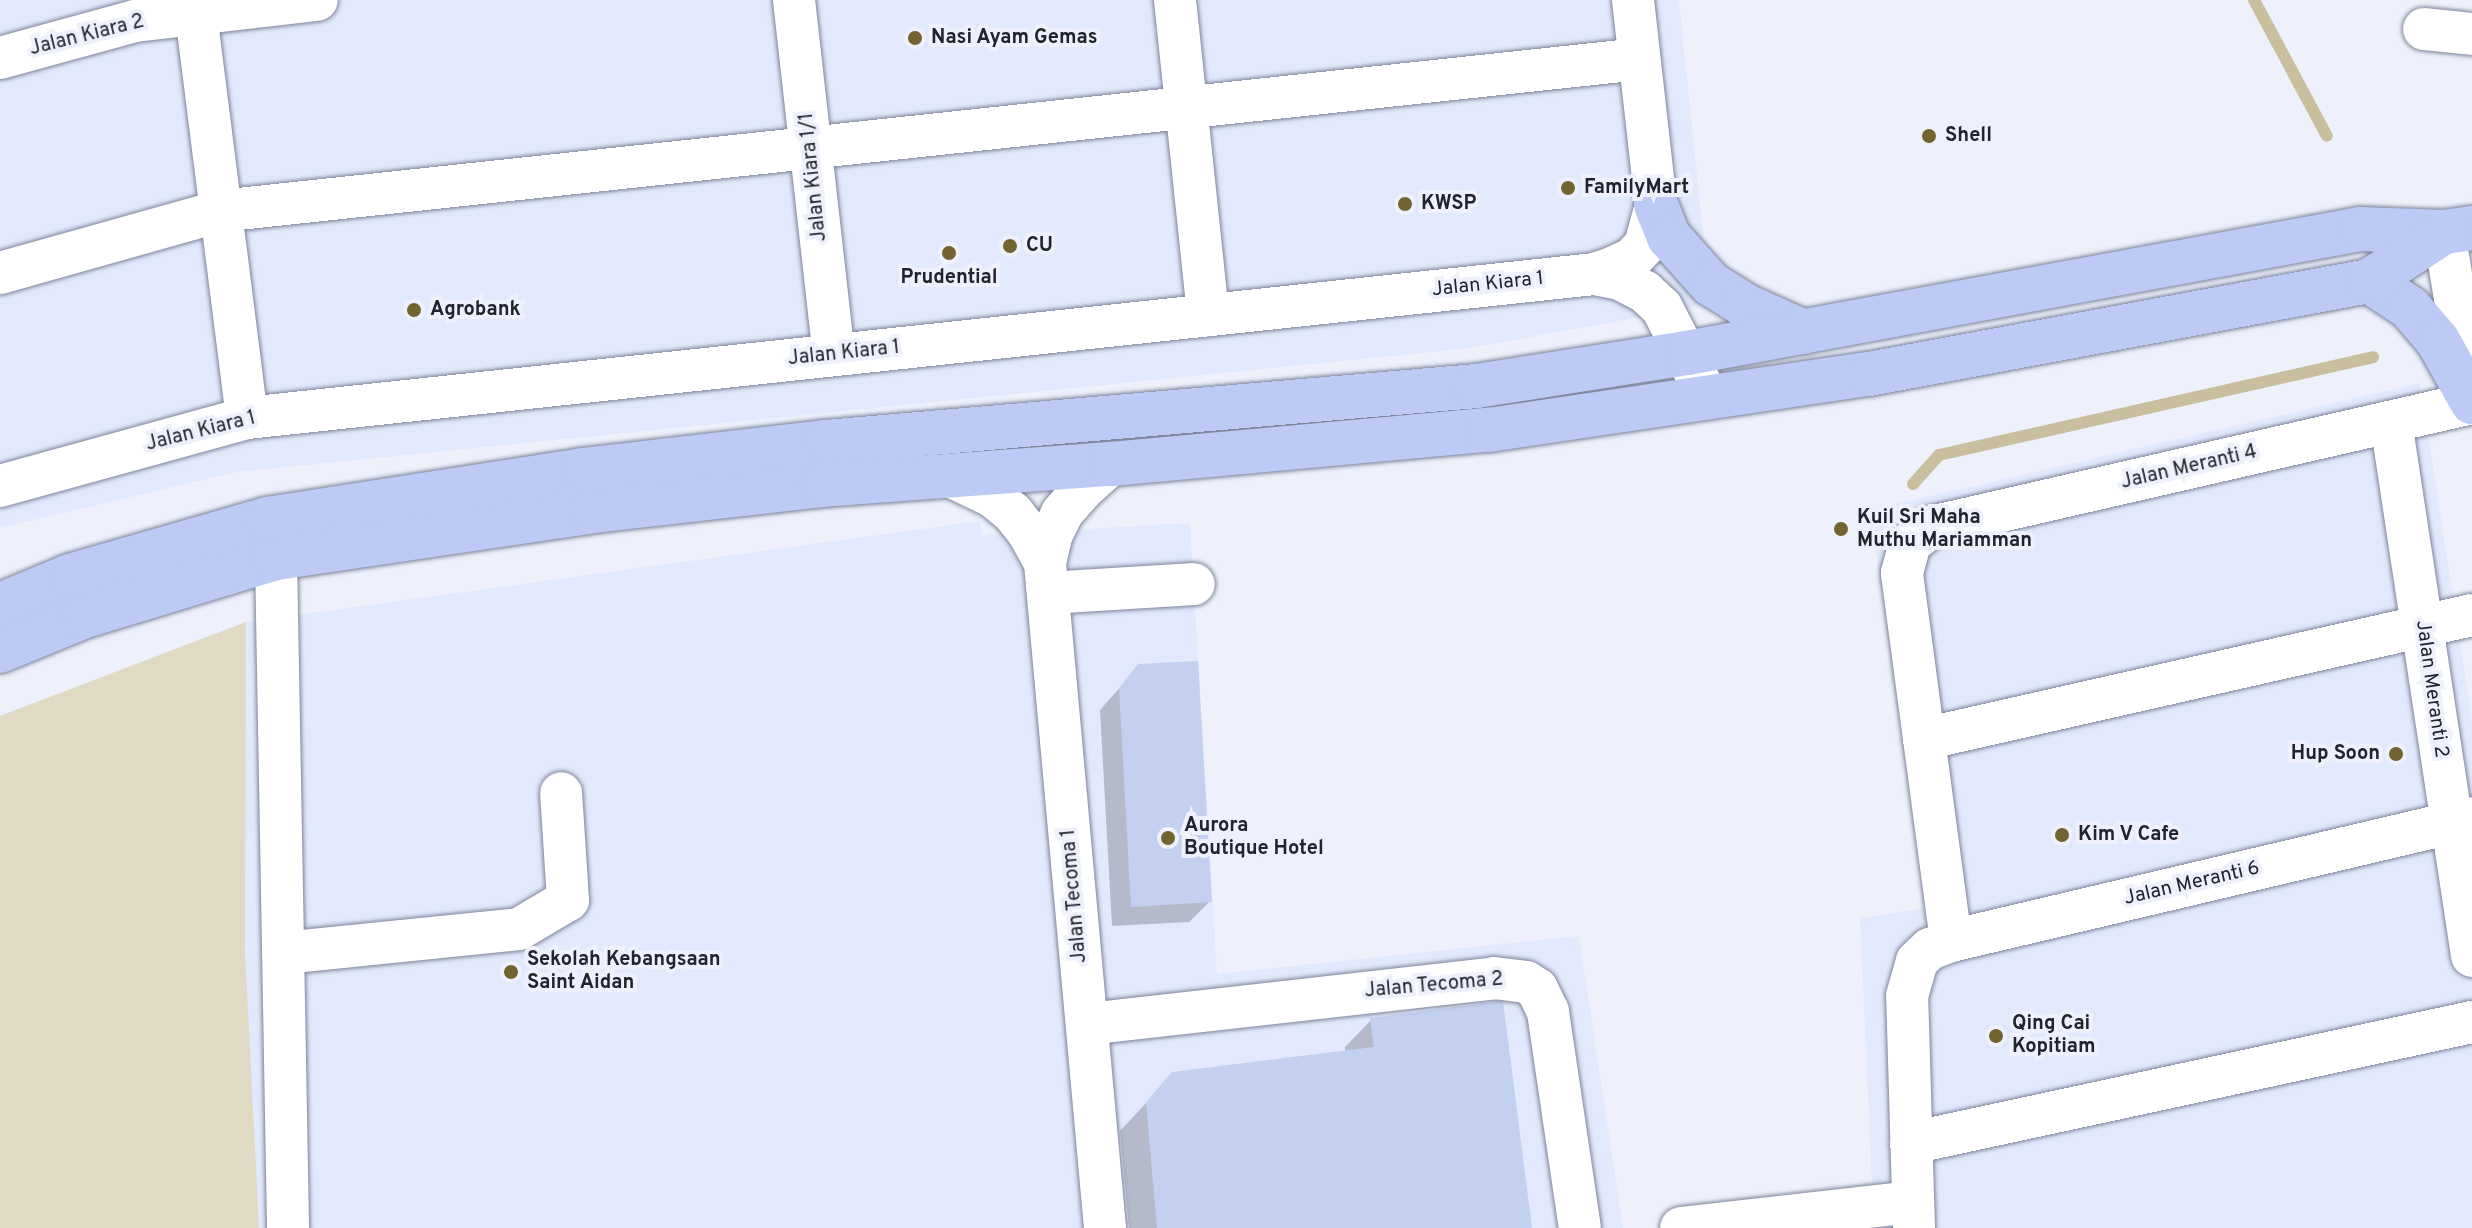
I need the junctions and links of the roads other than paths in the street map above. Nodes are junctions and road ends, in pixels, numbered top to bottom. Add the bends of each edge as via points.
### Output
1 (317, 0) edge
2 (794, 0) edge
3 (1175, 0) edge
4 (1633, 0) edge
5 (196, 14) junction
6 (2424, 29) dead end
7 (2472, 34) edge
8 (0, 58) edge
9 (1639, 59) junction
10 (1186, 108) junction
11 (811, 148) junction
12 (1656, 205) junction
13 (220, 211) junction
14 (2458, 230) edge
15 (0, 273) edge
16 (1594, 274) junction
17 (2369, 281) junction
18 (1208, 315) junction
19 (1804, 332) junction
20 (1687, 353) junction
21 (834, 355) junction
22 (1708, 398) junction
23 (2472, 402) edge
24 (247, 418) junction
25 (2391, 422) junction
26 (1111, 464) junction
27 (950, 476) junction
28 (0, 486) edge
29 (272, 539) junction
30 (1046, 578) junction
31 (1194, 584) dead end
32 (0, 605) edge
33 (2472, 615) edge
34 (2422, 626) junction
35 (0, 651) edge
36 (1924, 739) junction
37 (561, 793) dead end
38 (2462, 820) edge
39 (1934, 951) junction
40 (283, 953) junction
41 (2472, 956) edge
42 (2472, 1022) edge
43 (1087, 1024) junction
44 (1911, 1143) junction
45 (1914, 1215) edge
46 (288, 1228) edge
47 (1105, 1228) edge
48 (1580, 1228) edge
49 (1681, 1228) edge

1 - 5 street, Jalan Kiara 2
2 - 11 street, Jalan Kiara 1/1
3 - 10 street
4 - 9 street
5 - 8 street, Jalan Kiara 2 via 135,21
5 - 13 street
6 - 7 street
9 - 10 street
9 - 12 street
10 - 11 street
10 - 18 street
11 - 13 street
11 - 21 street, Jalan Kiara 1/1
12 - 16 street, Jalan Kiara 1 via 1645,245 1632,259
12 - 19 main road via 1669,237 1711,284
13 - 15 street
13 - 24 street
14 - 17 main road
14 - 19 main road via 2360,229
14 - 23 street
16 - 18 street, Jalan Kiara 1
16 - 20 street via 1645,292 1662,308
17 - 22 main road via 1869,374
17 - 23 main road via 2410,308 2438,341
18 - 21 street, Jalan Kiara 1
19 - 20 main road
20 - 22 street
20 - 29 main road via 1476,386 826,442 613,467
21 - 24 street, Jalan Kiara 1
22 - 26 main road via 1488,430
23 - 25 street, Jalan Meranti 4
24 - 28 street, Jalan Kiara 1
25 - 34 street, Jalan Meranti 2
25 - 36 street, Jalan Meranti 4 via 1931,527 1910,543 1902,573
26 - 27 main road
26 - 30 street via 1062,513 1051,536
27 - 29 main road
27 - 30 street via 992,496 1013,513 1028,532
29 - 32 main road via 70,576
29 - 35 main road
29 - 40 street
30 - 31 street
30 - 43 street, Jalan Tecoma 1
33 - 34 street
34 - 36 street
34 - 38 street, Jalan Meranti 2
36 - 39 street
37 - 40 street via 568,900 519,929
38 - 39 street, Jalan Meranti 6
38 - 41 street, Jalan Meranti 2
39 - 44 street via 1907,996
40 - 46 street
42 - 44 street
43 - 47 street, Jalan Tecoma 1
43 - 48 street, Jalan Tecoma 2 via 1494,978 1526,982 1537,989 1548,1012
44 - 45 street
45 - 49 street

